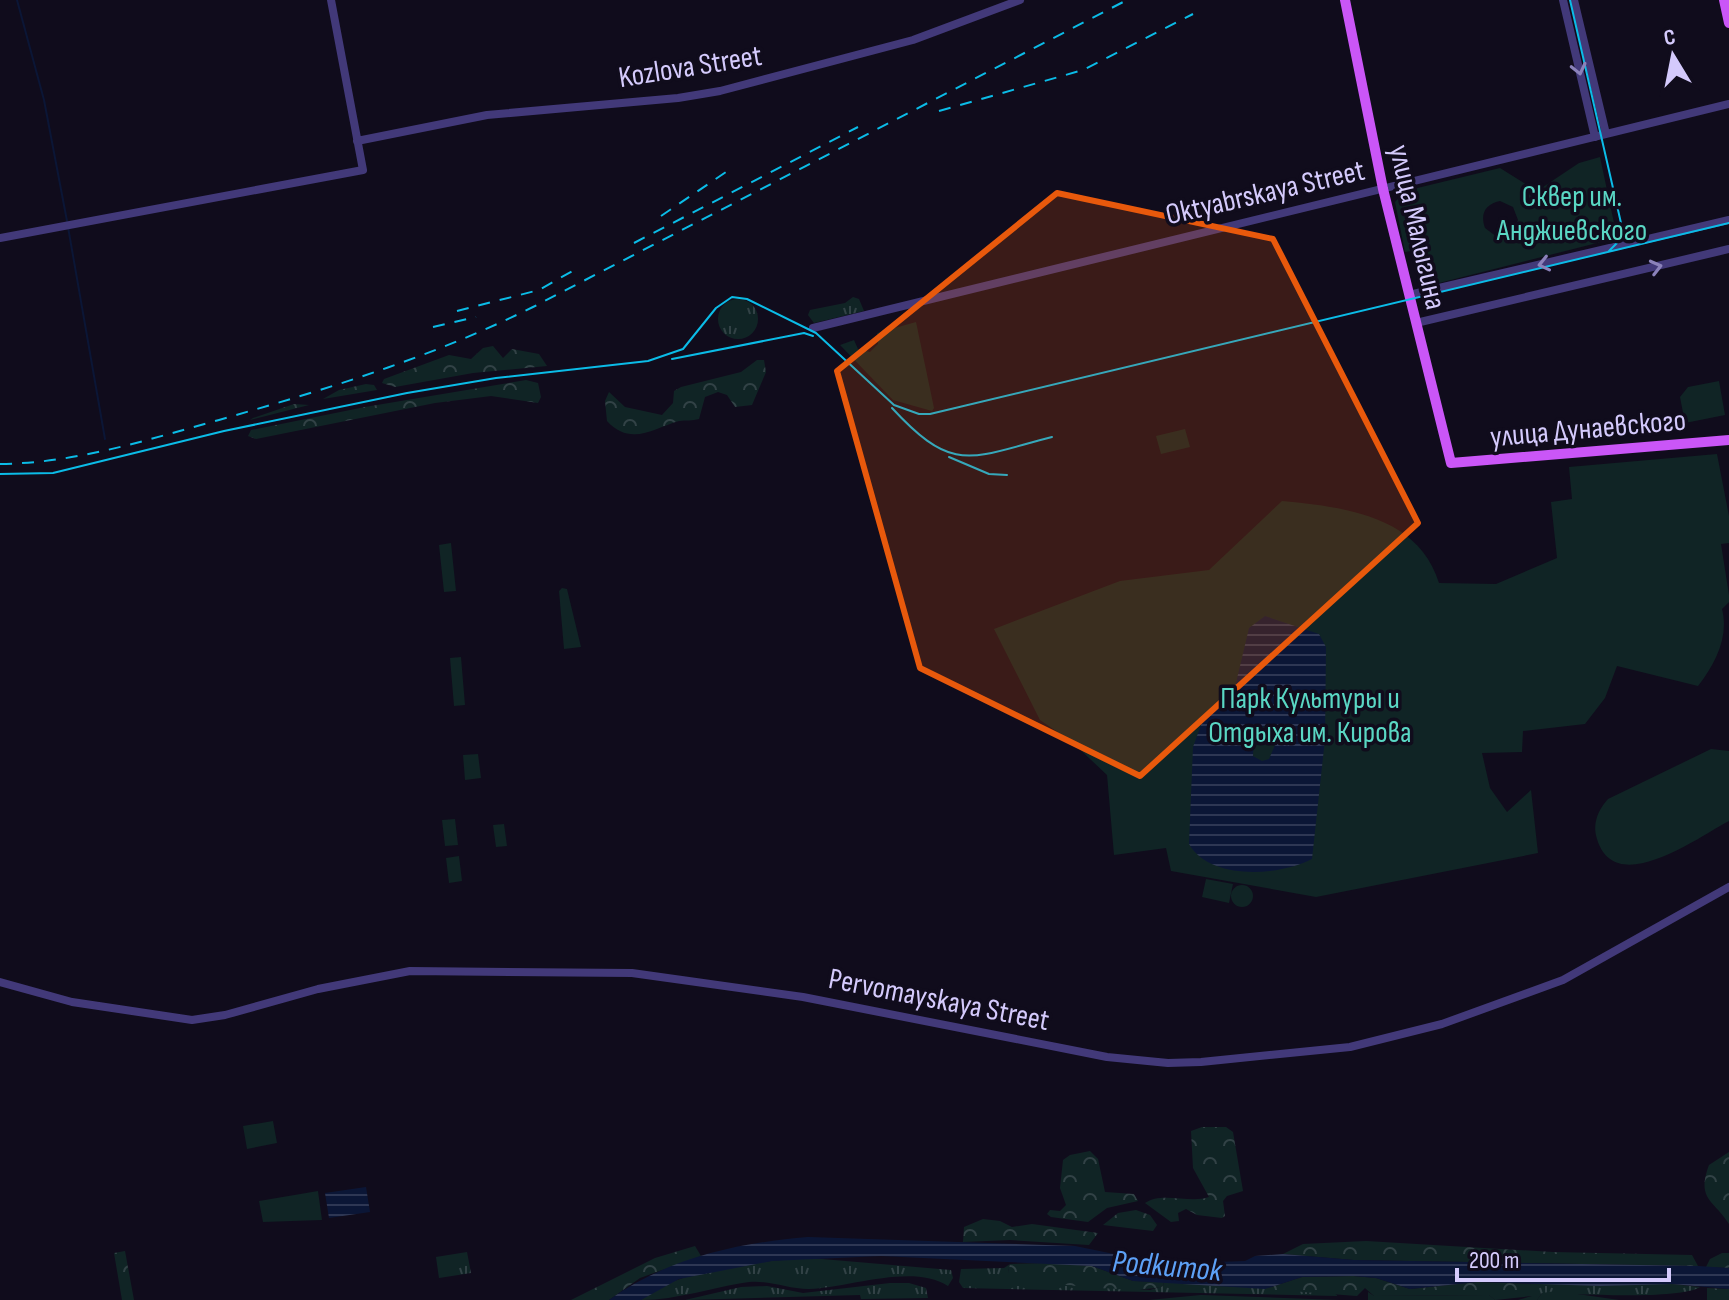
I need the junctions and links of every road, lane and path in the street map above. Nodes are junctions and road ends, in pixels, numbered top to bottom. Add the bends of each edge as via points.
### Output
1 (331, 0) edge
2 (1020, 0) edge
3 (1345, 0) edge
4 (1563, 0) edge
5 (1574, 0) edge
6 (1724, 0) edge
7 (1729, 23) edge
8 (1729, 104) edge
9 (1606, 134) junction
10 (1595, 137) junction
11 (357, 141) junction
12 (1383, 189) junction
13 (1729, 220) edge
14 (0, 238) edge
15 (1729, 249) edge
16 (1409, 295) junction
17 (1416, 323) junction
18 (813, 328) dead end
19 (1729, 440) edge
20 (1451, 463) joint
21 (1729, 887) edge
22 (0, 982) edge

1 - 11 street
2 - 11 street, Kozlova Street via 913,40 720,91 487,115
3 - 12 main road, улица Малыгина
4 -> 10 street
5 - 9 street
6 - 7 main road
8 - 9 street, Oktyabrskaya Street
9 - 10 street, Oktyabrskaya Street
10 - 12 street, Oktyabrskaya Street
11 - 14 street via 363,170
12 - 16 main road, улица Малыгина
12 - 18 street, Oktyabrskaya Street
13 -> 16 street
17 -> 15 street
16 - 17 main road, улица Малыгина
17 - 20 main road, улица Малыгина
19 - 20 main road, улица Дунаевского
21 - 22 street, Pervomayskaya Street via 1563,980 1442,1024 1350,1047 1201,1062 1107,1057 803,997 596,971 410,971 192,1020 111,1009

